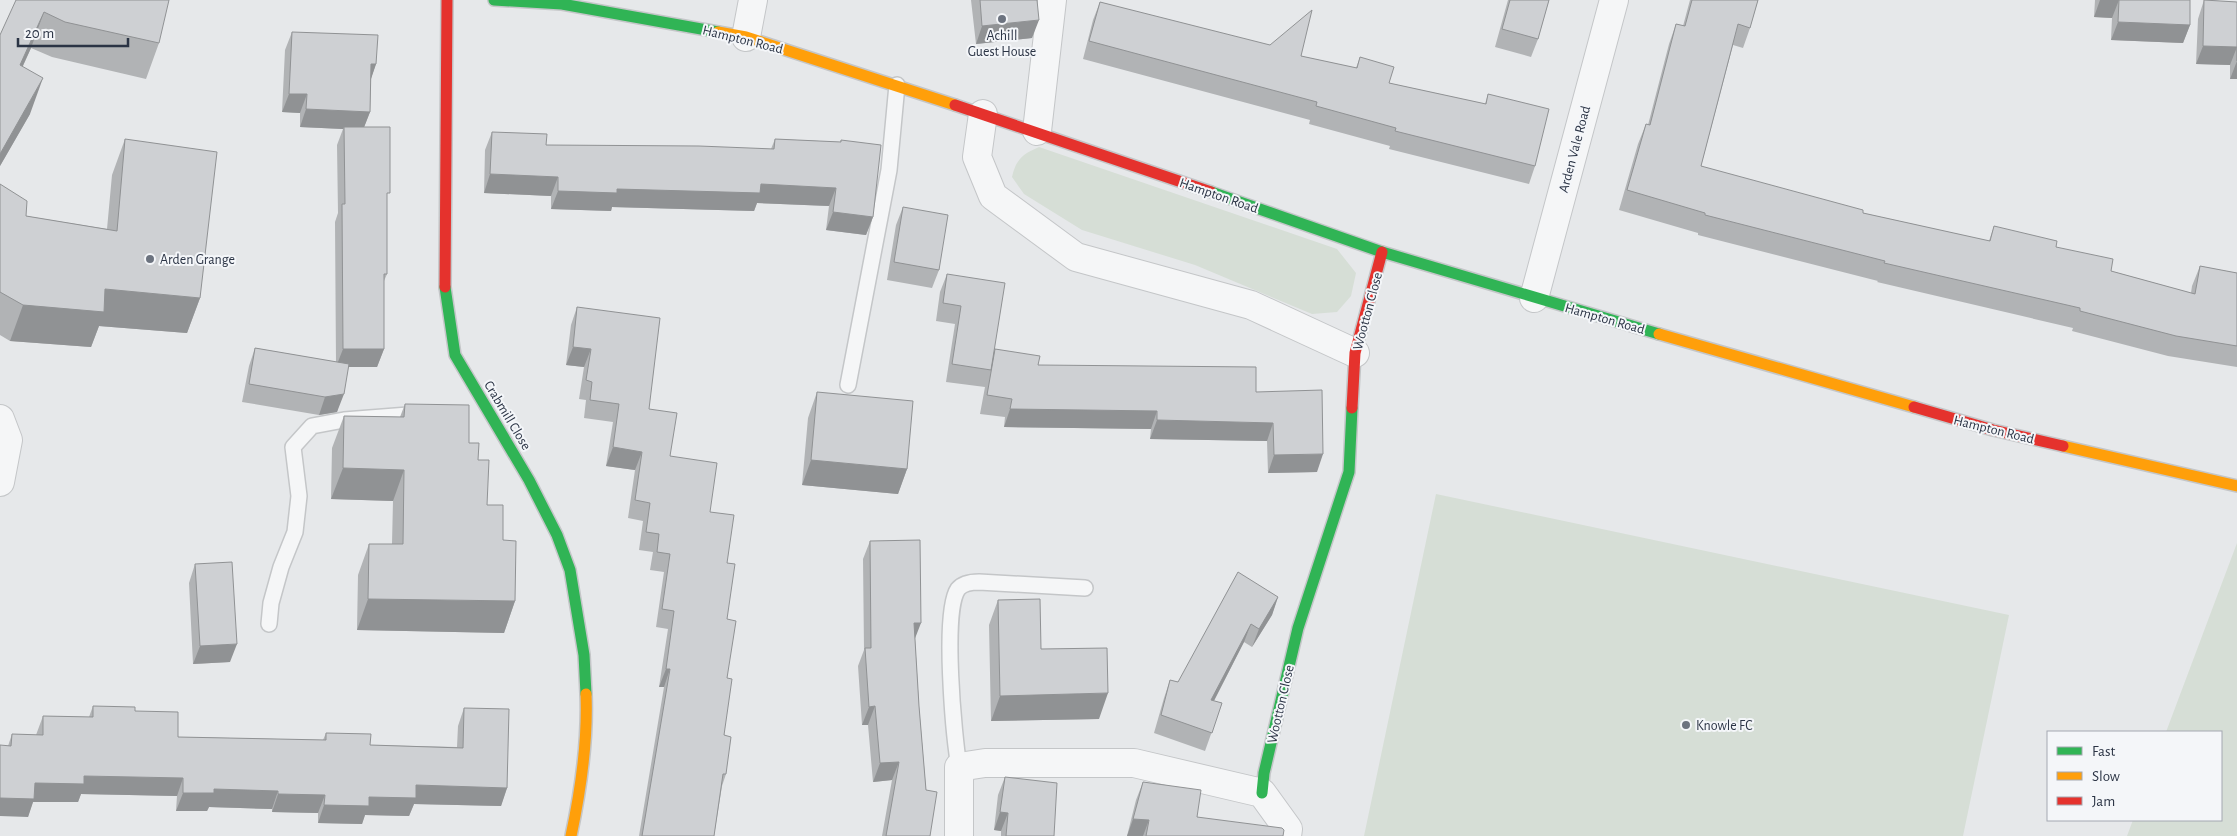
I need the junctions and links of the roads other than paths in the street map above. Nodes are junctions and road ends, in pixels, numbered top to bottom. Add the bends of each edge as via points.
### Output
1 (447, 0) edge
2 (494, 0) edge
3 (753, 0) edge
4 (1052, 0) edge
5 (1614, 0) edge
6 (746, 37) junction
7 (897, 85) junction
8 (983, 114) junction
9 (1037, 131) junction
10 (1382, 252) junction
11 (1534, 298) junction
12 (1355, 353) junction
13 (848, 385) dead end
14 (487, 411) junction
15 (469, 412) edge
16 (434, 413) edge
17 (0, 420) edge
18 (0, 482) edge
19 (2237, 486) edge
20 (1085, 588) dead end
21 (269, 624) dead end
22 (959, 768) junction
23 (1262, 793) junction
24 (570, 836) edge
25 (959, 836) edge
26 (1287, 836) edge

1 - 14 street, Crabmill Close via 445,298 455,355
2 - 6 street, Hampton Road via 562,4
3 - 6 street
4 - 9 street
5 - 11 street, Arden Vale Road
6 - 7 street, Hampton Road
7 - 8 street, Hampton Road
7 - 13 lane via 889,170
8 - 9 street, Hampton Road
8 - 12 street via 977,157 992,196 1076,257 1251,305
9 - 10 street, Hampton Road
10 - 11 street, Hampton Road
10 - 12 street, Wootton Close
11 - 19 street, Hampton Road via 1993,430
12 - 23 street, Wootton Close via 1349,472 1298,628
14 - 15 lane
14 - 24 street, Crabmill Close via 529,480 557,535 570,570 576,600 584,655 587,718 580,793
16 - 21 lane via 344,420 312,426 293,447 300,496 295,532 271,602
17 - 18 street via 8,440
20 - 22 lane via 979,582 962,585 958,590 950,622
22 - 23 street via 985,764 1134,764
22 - 25 street
23 - 26 street via 1288,830

